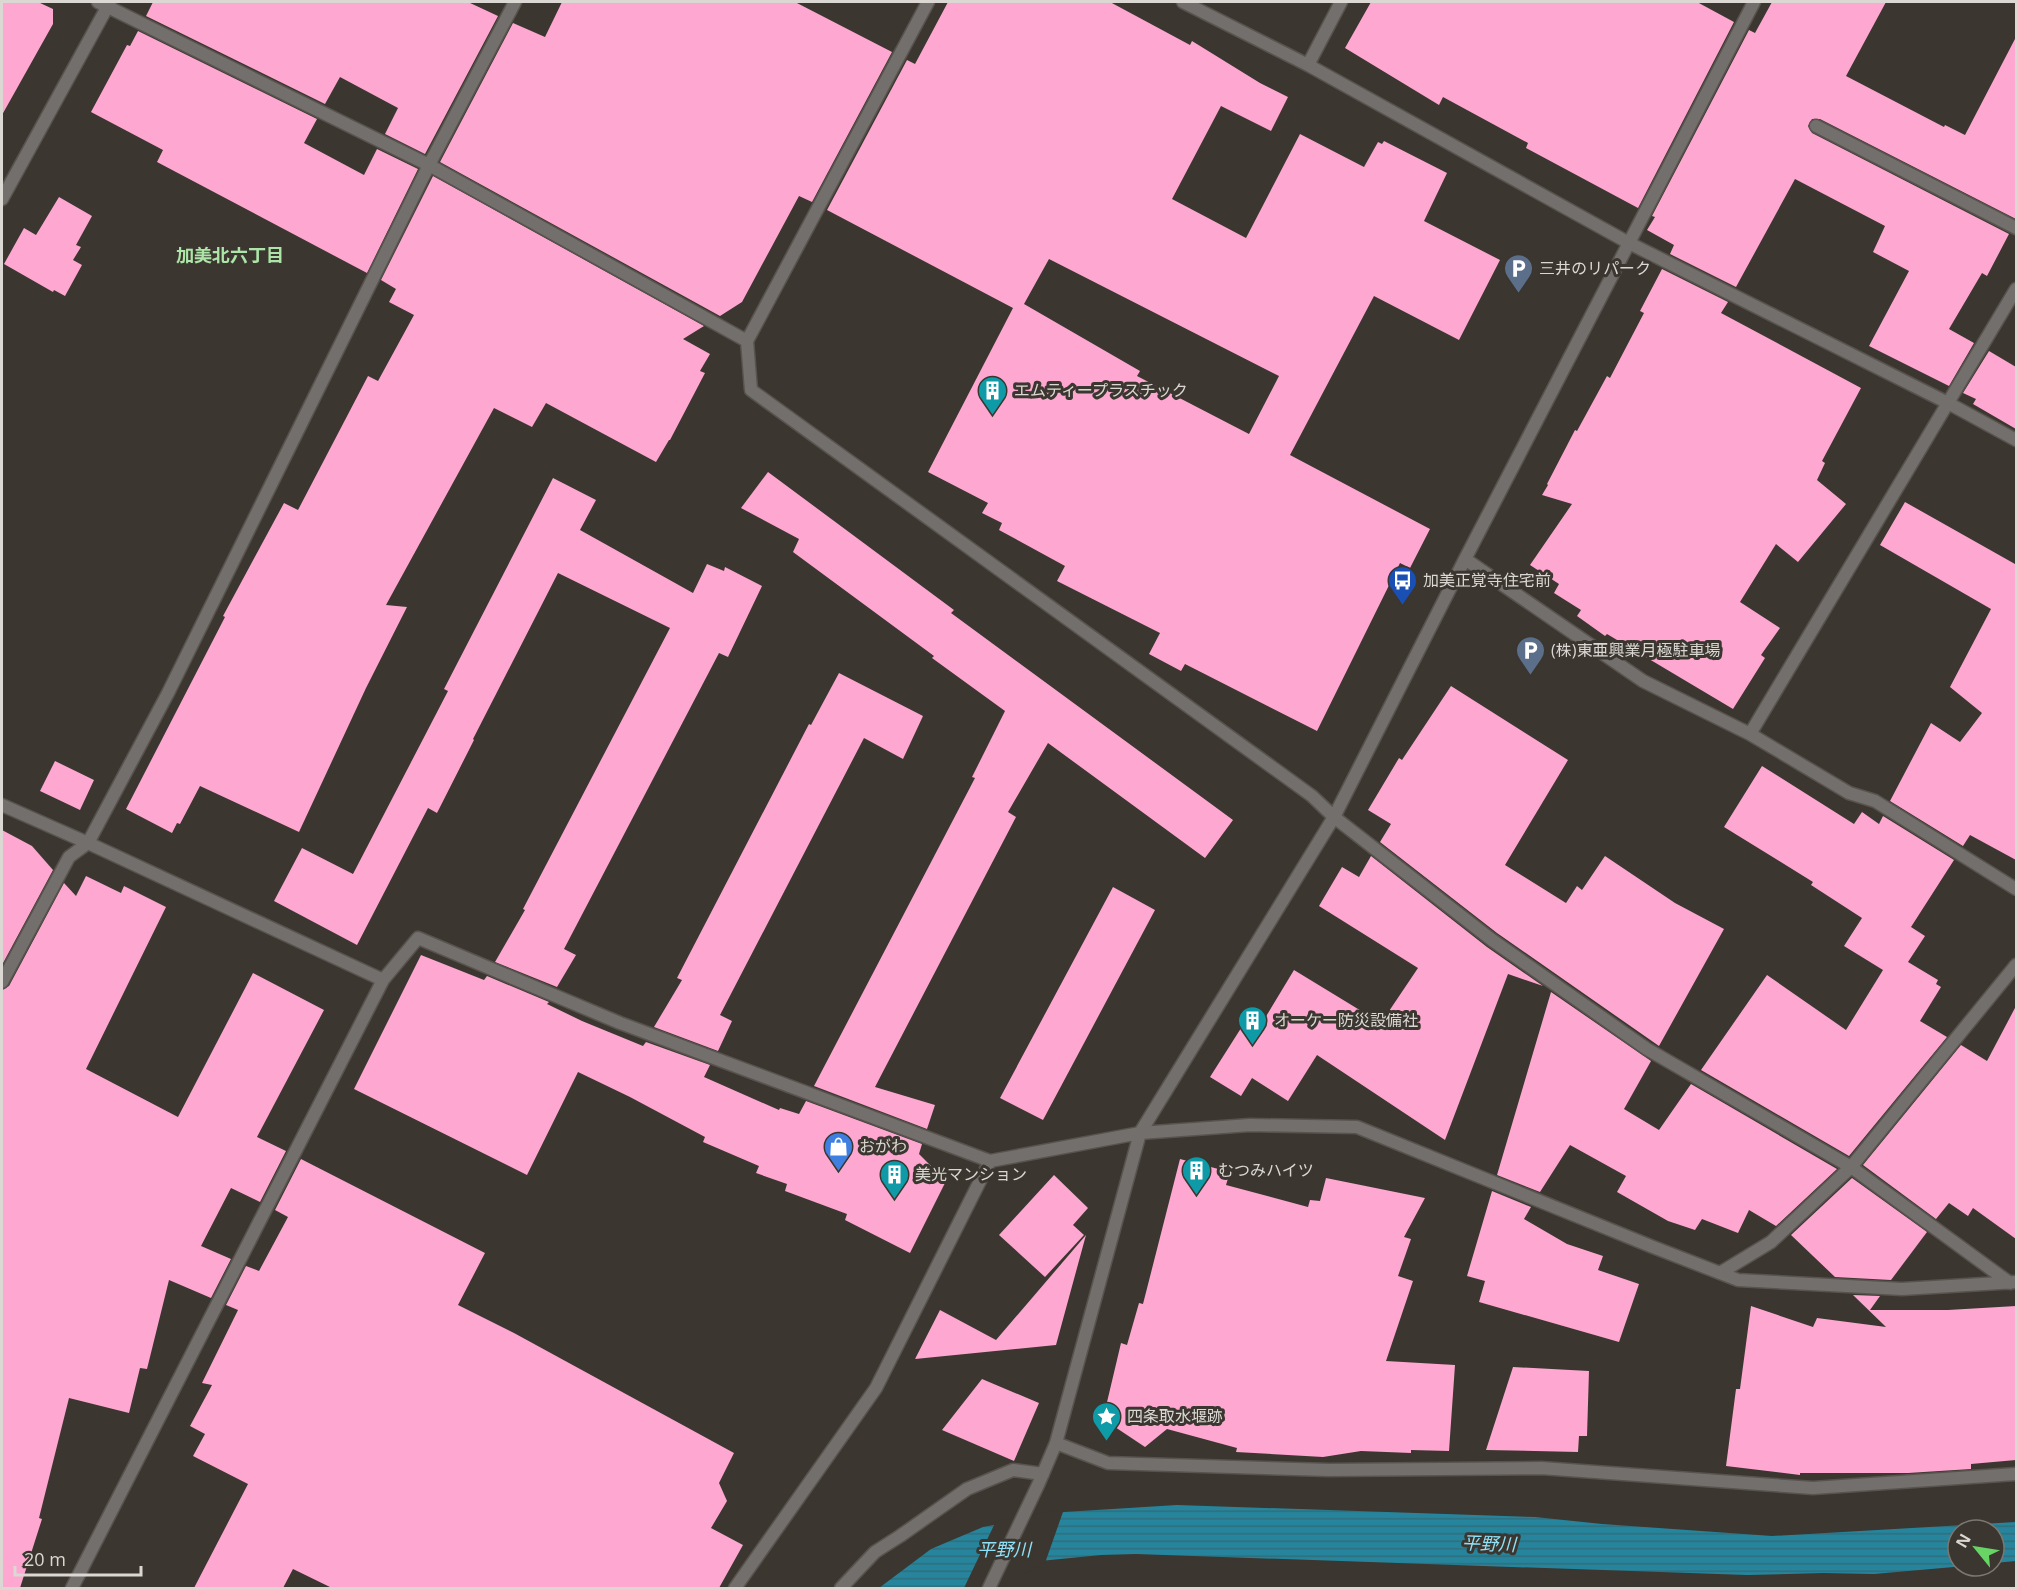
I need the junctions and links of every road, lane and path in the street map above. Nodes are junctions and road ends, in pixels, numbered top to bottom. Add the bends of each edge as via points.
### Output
1 (515, 2) edge
2 (928, 2) edge
3 (1183, 2) edge
4 (1341, 2) edge
5 (1754, 2) edge
6 (105, 3) edge
7 (1308, 65) junction
8 (1816, 126) dead end
9 (429, 165) junction
10 (2, 199) edge
11 (2016, 228) edge
12 (1629, 243) junction
13 (2016, 289) edge
14 (747, 341) junction
15 (1948, 403) junction
16 (2016, 440) edge
17 (1465, 559) junction
18 (1750, 734) junction
19 (2, 806) edge
20 (1334, 817) junction
21 (88, 843) junction
22 (2016, 889) edge
23 (2016, 965) edge
24 (383, 980) junction
25 (2, 982) edge
26 (1140, 1133) junction
27 (990, 1161) junction
28 (1851, 1167) junction
29 (1720, 1273) junction
30 (2013, 1282) edge
31 (1056, 1443) junction
32 (2016, 1474) edge
33 (1041, 1479) junction
34 (72, 1588) edge
35 (735, 1588) edge
36 (841, 1588) edge
37 (989, 1588) edge

1 - 9 street
2 - 14 street
3 - 7 street
4 - 7 street
5 - 12 street
6 - 9 street
6 - 10 street
7 - 12 street
8 - 11 street
9 - 14 street
9 - 21 street via 168,693
12 - 15 street
12 - 17 street
13 - 15 street
14 - 20 street via 751,390 1312,796
15 - 16 street
15 - 18 street
17 - 18 street via 1643,681
17 - 20 street
18 - 22 street via 1850,793 1875,801
19 - 21 street
20 - 26 street
20 - 28 street via 1491,940 1647,1049
21 - 24 street
21 - 25 street via 69,857
23 - 28 street
24 - 27 street via 418,938 620,1023
24 - 34 street
26 - 27 street
26 - 29 street via 1250,1125 1357,1127
26 - 31 street
27 - 35 street via 876,1388
28 - 29 street via 1772,1242
28 - 30 street
29 - 30 street via 1738,1280 1902,1289
31 - 32 street via 1108,1463 1329,1470 1541,1468 1813,1488
31 - 33 street
33 - 36 street via 1013,1470 967,1489 875,1552
33 - 37 street

